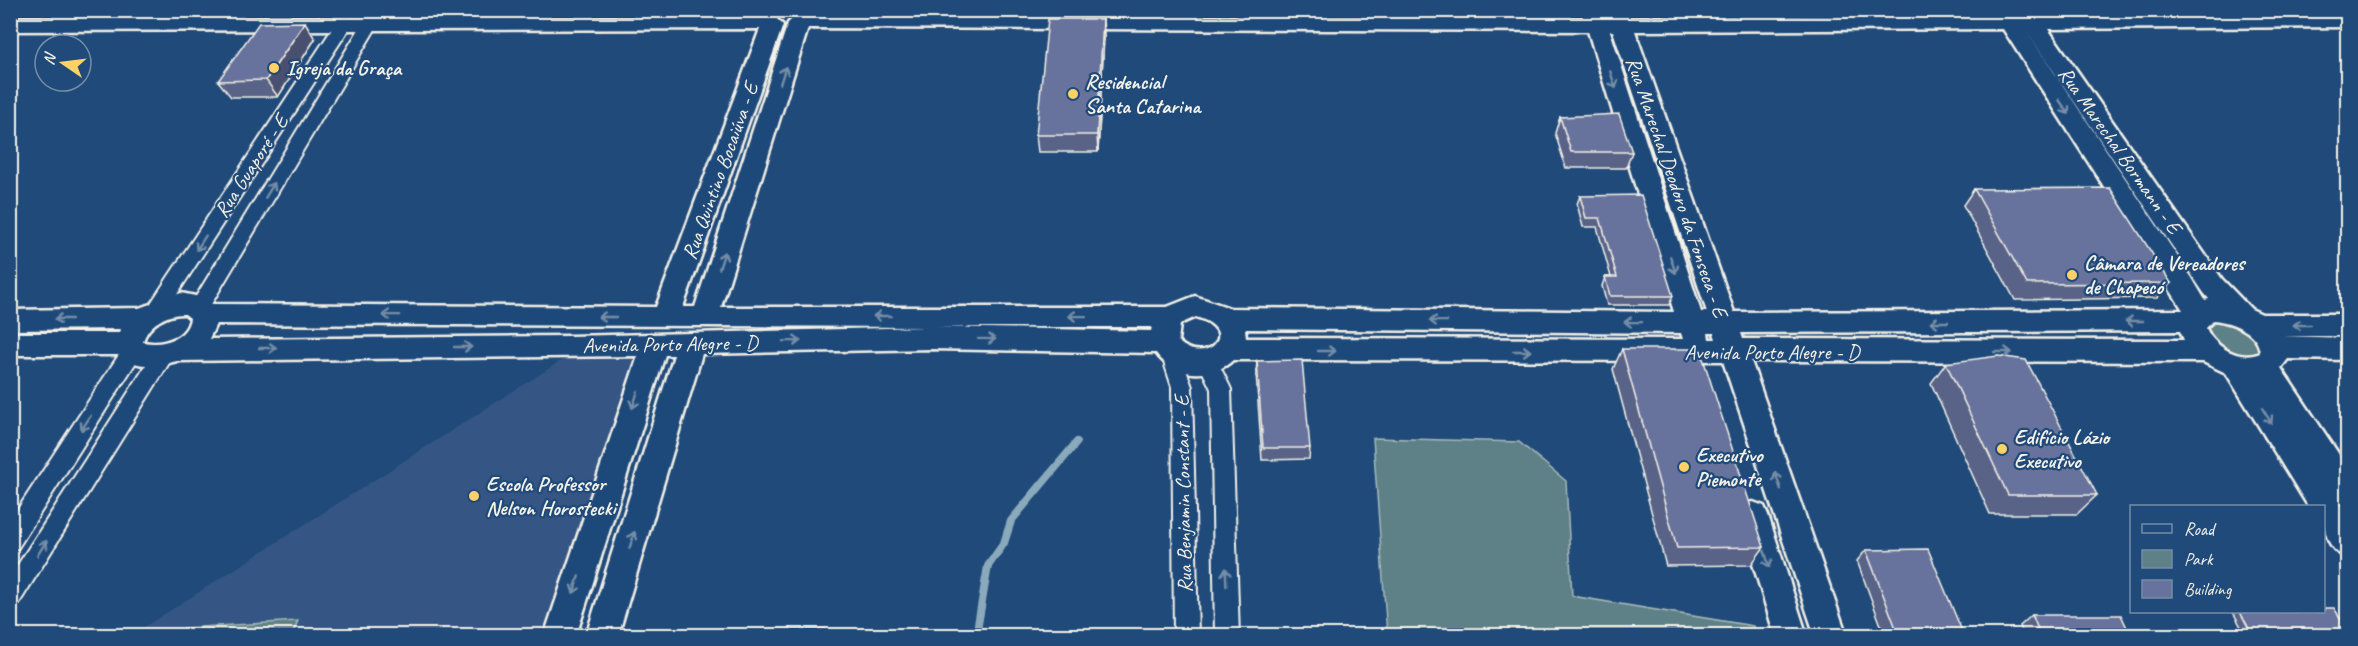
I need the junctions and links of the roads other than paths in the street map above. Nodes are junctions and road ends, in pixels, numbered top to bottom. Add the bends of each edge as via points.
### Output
1 (2017, 15) edge
2 (1594, 17) edge
3 (1620, 17) edge
4 (804, 18) edge
5 (768, 19) edge
6 (2348, 20) edge
7 (346, 21) junction
8 (372, 21) junction
9 (10, 24) edge
10 (2044, 58) junction
11 (202, 311) junction
12 (150, 314) junction
13 (666, 316) junction
14 (705, 316) junction
15 (2195, 317) junction
16 (1228, 318) junction
17 (10, 320) edge
18 (2249, 320) junction
19 (1691, 323) junction
20 (1724, 323) junction
21 (2348, 325) edge
22 (1168, 337) junction
23 (692, 343) junction
24 (10, 344) edge
25 (655, 345) junction
26 (131, 347) junction
27 (2348, 349) edge
28 (2207, 351) junction
29 (170, 352) junction
30 (1734, 352) junction
31 (1218, 356) junction
32 (2270, 357) junction
33 (1704, 363) junction
34 (2236, 366) junction
35 (1744, 488) edge
36 (2348, 494) edge
37 (2323, 505) edge
38 (2325, 508) edge
39 (10, 541) edge
40 (2348, 545) edge
41 (10, 598) edge
42 (560, 634) edge
43 (603, 634) edge
44 (1186, 636) edge
45 (1227, 636) edge
46 (1791, 636) edge
47 (1831, 636) edge

1 - 3 street
1 - 6 street
1 - 10 street, Rua Marechal Bormann - E
2 - 3 street
2 - 4 street
2 -> 19 street, Rua Marechal Deodoro da Fonseca - E
3 - 20 street, Rua Marechal Deodoro da Fonseca - E
4 - 5 street via 785,27
14 -> 4 street, Rua Quintino Bocaiúva - E
5 - 8 street
5 - 13 street, Rua Quintino Bocaiúva - E
7 - 8 street
7 - 9 street
7 -> 12 street, Rua Guaporé - E
11 -> 8 street, Rua Guaporé - E
10 -> 15 street, Rua Marechal Bormann - E via 2177,275
10 - 18 street, Rua Marechal Bormann - E via 2213,286
11 - 12 street, Avenida Porto Alegre - D via 181,303
13 -> 11 street, Avenida Porto Alegre - D
11 - 29 street via 202,328 196,336
12 -> 17 street
12 - 26 street via 130,335
13 - 14 street, Avenida Porto Alegre - D
22 -> 14 street, Avenida Porto Alegre - D
15 - 18 street, Avenida Porto Alegre - D via 2210,309
15 -> 20 street, Avenida Porto Alegre - D
15 - 28 street, Rua Marechal Bormann - E via 2192,330
19 -> 16 street, Avenida Porto Alegre - D
16 - 22 street via 1215,309 1195,306
16 - 31 street via 1234,340
21 -> 18 street
18 - 32 street, Rua Marechal Bormann - E via 2268,336
19 - 20 street, Avenida Porto Alegre - D
19 - 33 street, Rua Marechal Deodoro da Fonseca - E
20 - 30 street, Rua Marechal Deodoro da Fonseca - E
23 -> 22 street, Avenida Porto Alegre - D
22 - 31 street via 1188,361
22 - 44 street, Rua Benjamin Constant - E via 1182,387
23 - 25 street, Avenida Porto Alegre - D
43 -> 23 street
24 - 26 street
29 -> 25 street, Avenida Porto Alegre - D
25 -> 42 street
26 - 29 street, Avenida Porto Alegre - D via 141,355
26 -> 39 street
27 - 32 street
30 -> 28 street, Avenida Porto Alegre - D
28 - 34 street
41 -> 29 street
30 - 33 street, Avenida Porto Alegre - D
47 -> 30 street, Rua Marechal Deodoro da Fonseca - E
31 -> 33 street, Avenida Porto Alegre - D
45 -> 31 street, Rua Benjamin Constant - E
32 - 34 street via 2251,368
32 - 36 street
34 -> 37 street
35 -> 46 street
38 -> 40 street
42 - 43 street

